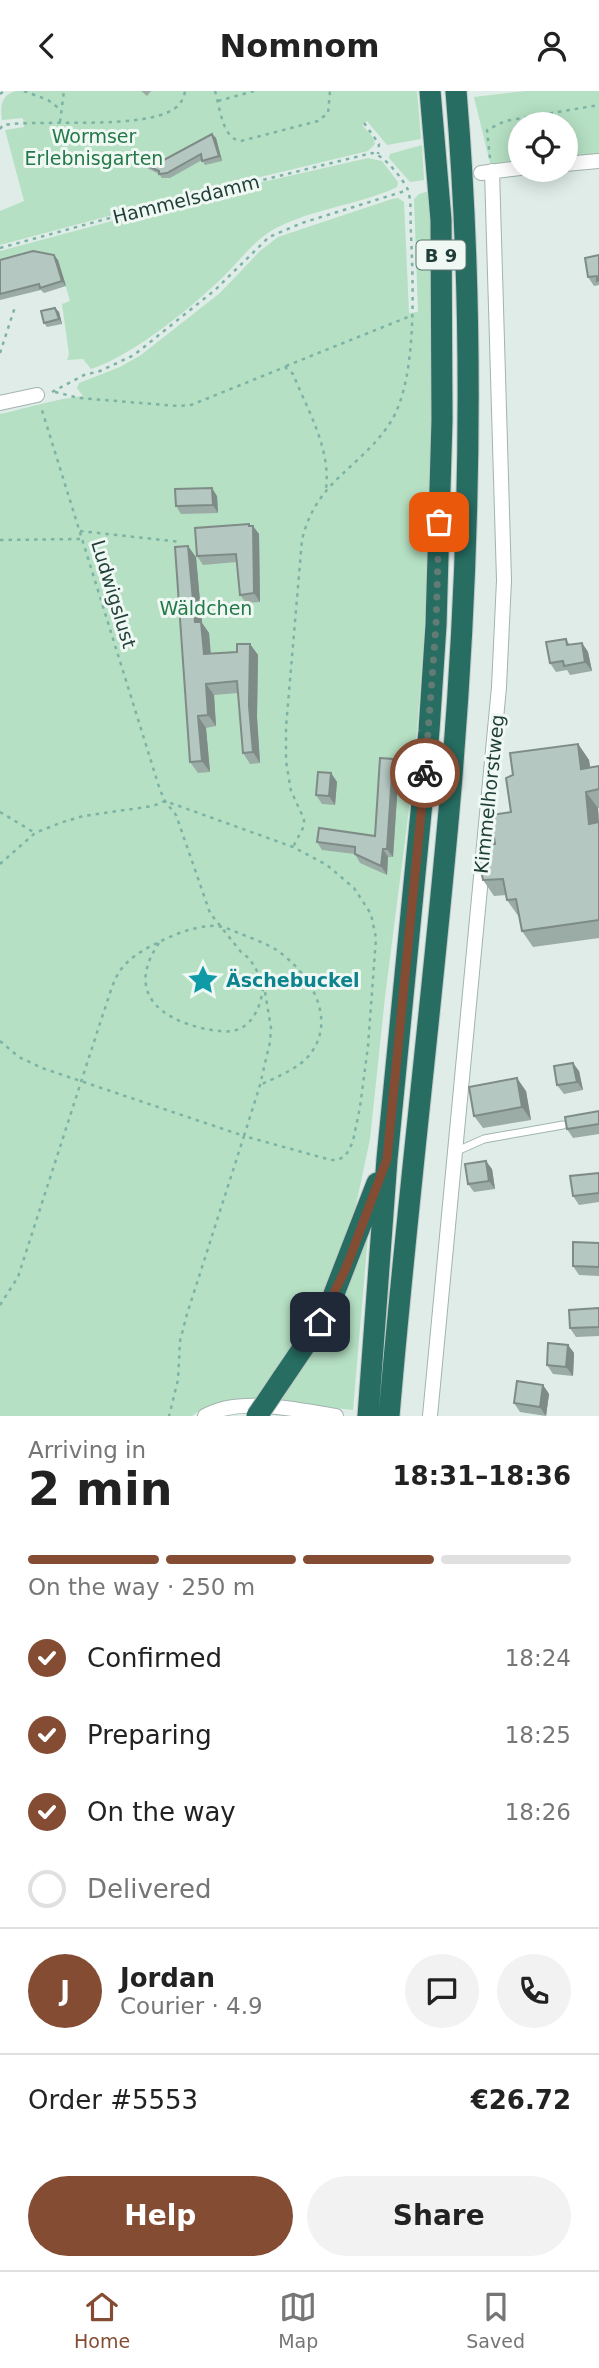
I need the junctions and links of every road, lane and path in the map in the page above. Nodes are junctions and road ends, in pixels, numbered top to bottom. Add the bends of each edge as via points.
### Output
1 (4, 91) edge
2 (24, 91) edge
3 (64, 91) edge
4 (186, 91) edge
5 (215, 91) edge
6 (254, 91) edge
7 (330, 91) edge
8 (430, 91) edge
9 (456, 91) edge
10 (0, 93) edge
11 (218, 101) junction
12 (599, 105) edge
13 (61, 110) junction
14 (60, 122) junction
15 (364, 123) dead end
16 (0, 129) edge
17 (378, 154) junction
18 (599, 161) edge
19 (578, 163) edge
20 (508, 169) edge
21 (486, 172) junction
22 (408, 190) junction
23 (0, 248) edge
24 (15, 307) dead end
25 (413, 315) junction
26 (0, 353) edge
27 (285, 367) junction
28 (53, 392) junction
29 (37, 395) junction
30 (0, 403) edge
31 (326, 489) junction
32 (80, 531) junction
33 (82, 539) junction
34 (0, 540) edge
35 (181, 542) dead end
36 (164, 801) junction
37 (0, 812) edge
38 (35, 833) junction
39 (293, 847) junction
40 (0, 864) edge
41 (223, 927) junction
42 (160, 941) junction
43 (263, 987) junction
44 (0, 1041) edge
45 (81, 1082) junction
46 (260, 1085) junction
47 (563, 1125) edge
48 (244, 1136) junction
49 (457, 1151) junction
50 (387, 1159) junction
51 (0, 1305) edge
52 (380, 1391) junction
53 (169, 1416) edge
54 (205, 1416) edge
55 (257, 1416) edge
56 (336, 1416) edge
57 (369, 1416) edge
58 (389, 1416) edge
59 (430, 1416) edge

1 - 10 path
2 - 13 path
3 - 13 path
4 - 14 path via 176,108 143,120
5 - 11 path
6 - 11 path
7 - 11 path via 328,113 318,121 241,141 228,134
8 - 50 highway, B 9 via 441,220 436,625
9 - 52 highway, B 9 via 469,325 460,630 449,809
12 - 21 path via 505,121 487,129
13 - 14 path
14 - 16 path via 24,122
15 - 17 path via 379,143
17 - 22 path
17 - 23 path, Hammelsdamm
18 - 19 street
20 - 21 street
21 - 49 street, Kimmelhorstweg via 503,580 499,687
22 - 25 path
22 - 28 path via 269,237 215,290 134,355
24 - 26 path
25 - 27 path
25 - 31 path via 400,406 383,433
27 - 28 path via 191,405
27 - 31 path via 293,375 325,454
28 - 29 path
29 - 30 street
29 - 32 path, Ludwigslust
31 - 39 path via 310,513 302,540 286,727 291,791 304,819
32 - 33 path, Ludwigslust
32 - 35 path
33 - 34 path
33 - 36 path, Ludwigslust
36 - 38 path via 83,816
36 - 39 path
36 - 41 path, Ludwigslust via 176,815 210,913
37 - 38 path
38 - 40 path
39 - 48 path via 344,877 364,900 374,926 360,1107 353,1141 338,1160
41 - 42 path via 209,926
41 - 43 path via 250,959
41 - 46 path via 287,958 302,973 321,1011 322,1026 311,1053
42 - 43 path via 150,956 146,989 153,1003 176,1019 200,1028 233,1031 253,1018
42 - 45 path via 124,965 116,976
43 - 46 path via 271,1028
44 - 45 path via 30,1063
45 - 48 path
45 - 51 path via 18,1277
46 - 48 path
47 - 49 lane via 484,1139
48 - 53 path via 187,1314
49 - 59 street, Kimmelhorstweg
50 - 52 highway
50 - 55 highway, B 9, bridge via 332,1299
52 - 57 highway
52 - 58 highway, B 9
54 - 56 street via 232,1406

